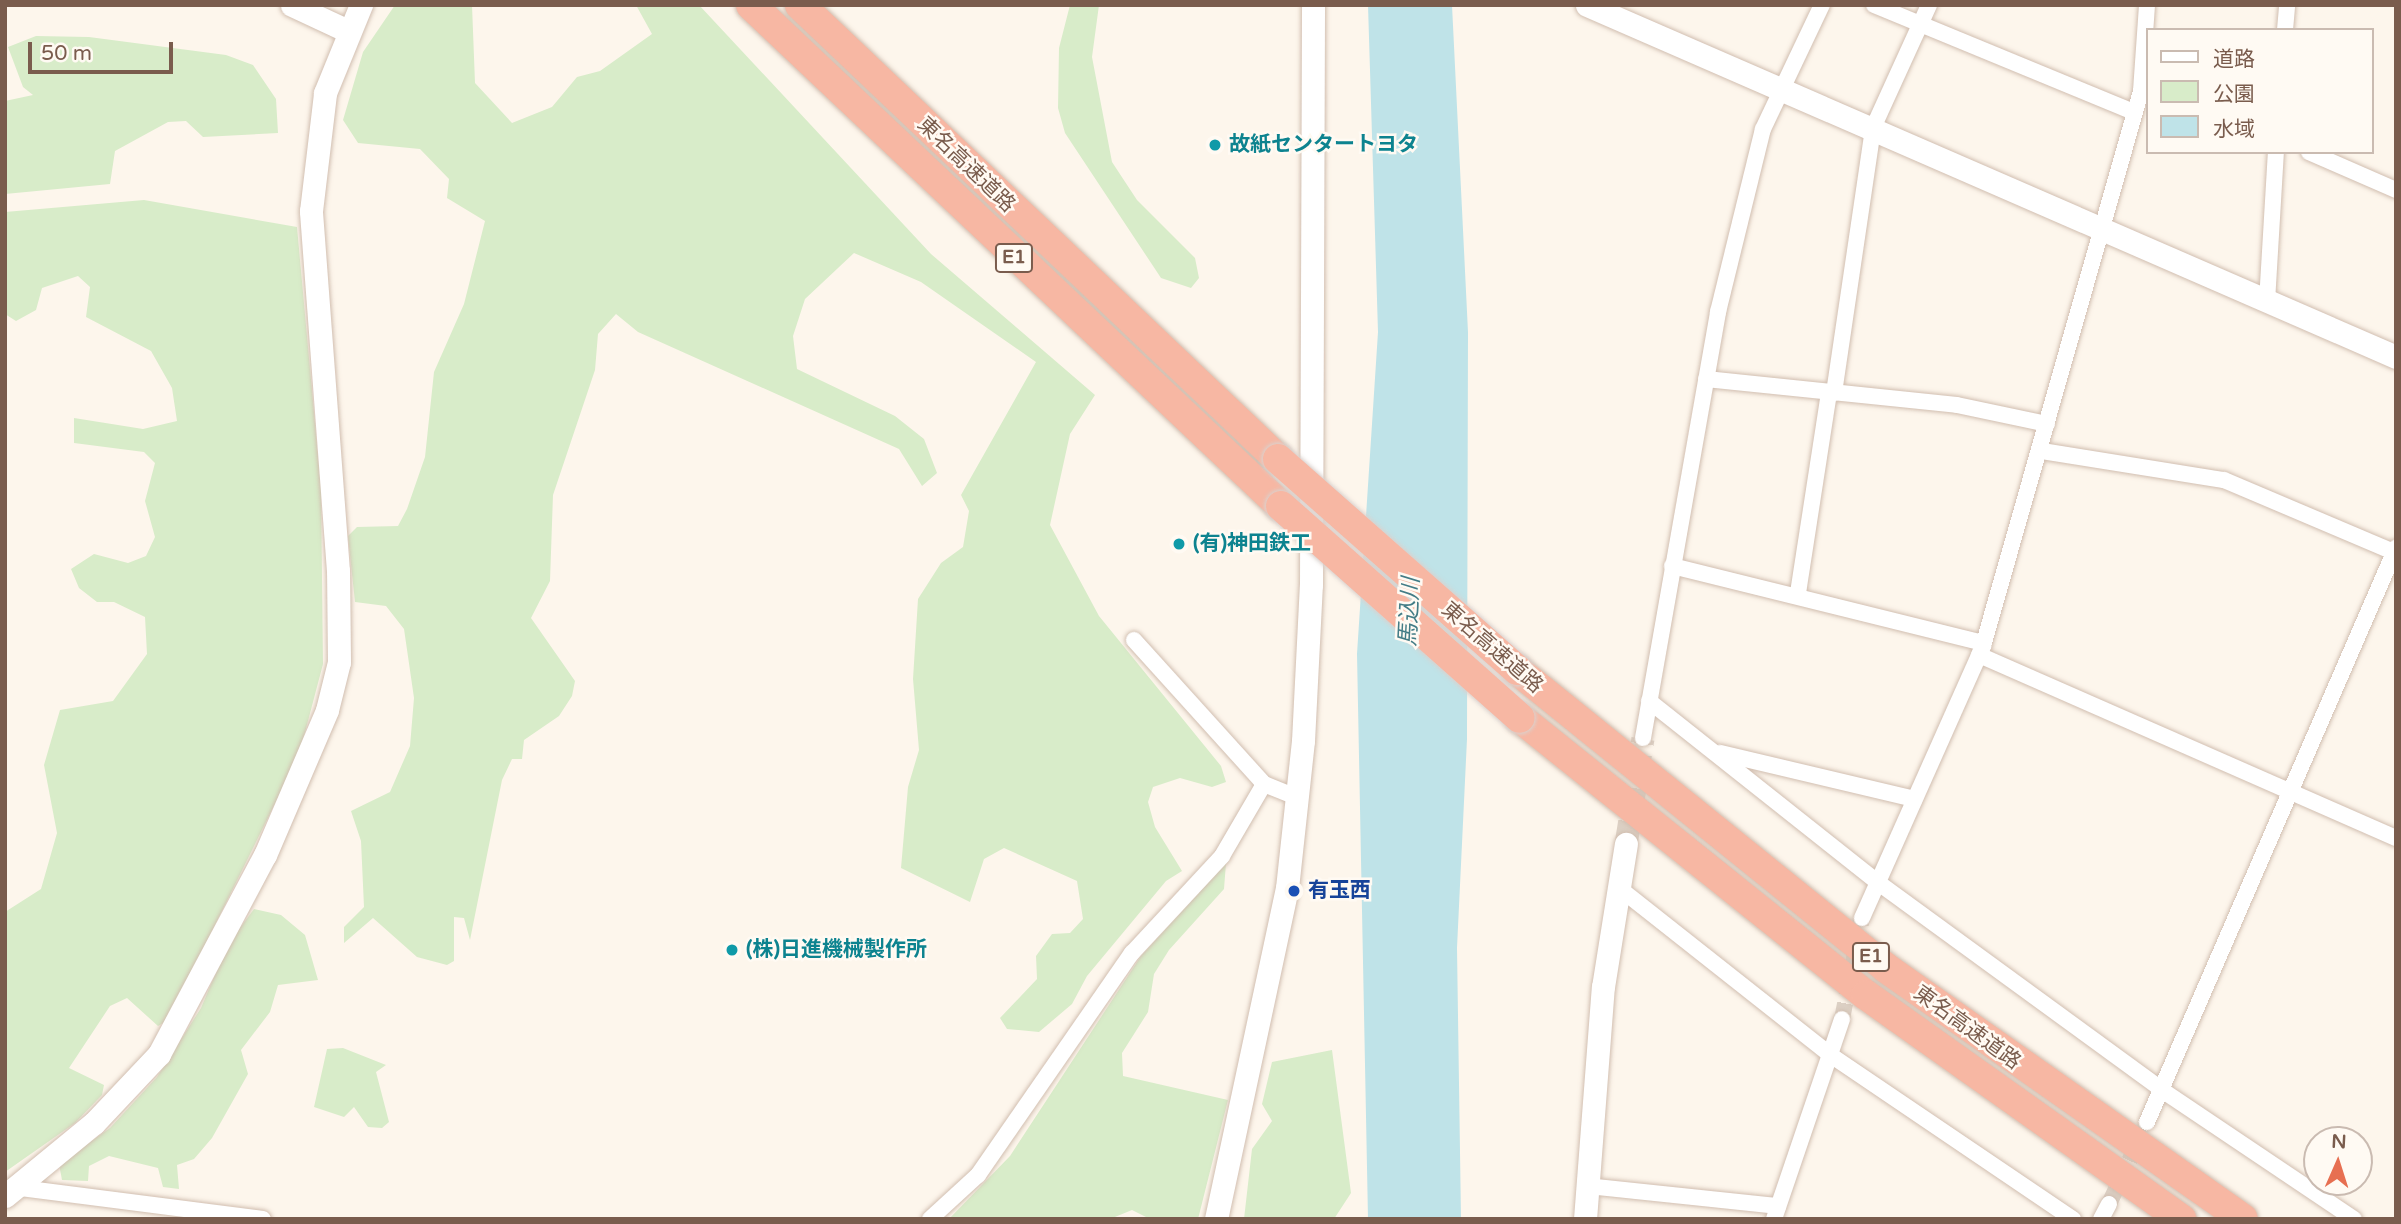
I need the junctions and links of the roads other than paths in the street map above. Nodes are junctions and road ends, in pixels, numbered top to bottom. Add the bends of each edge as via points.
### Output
1 (292, 5) edge
2 (361, 5) edge
3 (751, 5) edge
4 (800, 5) edge
5 (1313, 5) edge
6 (1587, 5) edge
7 (1822, 5) edge
8 (1874, 5) edge
9 (1929, 5) edge
10 (2147, 5) edge
11 (2287, 5) edge
12 (1923, 22) junction
13 (2146, 28) edge
14 (2285, 28) edge
15 (348, 31) junction
16 (2146, 33) edge
17 (1779, 87) junction
18 (2144, 90) edge
19 (2134, 112) junction
20 (1873, 128) junction
21 (2277, 154) edge
22 (2314, 154) edge
23 (2396, 190) edge
24 (2103, 230) junction
25 (2267, 302) junction
26 (2396, 357) edge
27 (1706, 379) junction
28 (1831, 393) junction
29 (2047, 424) junction
30 (2042, 451) junction
31 (2395, 550) edge
32 (1672, 566) junction
33 (1798, 593) junction
34 (1135, 640) dead end
35 (1981, 648) junction
36 (1649, 701) junction
37 (1643, 738) tunnel mouth
38 (1715, 751) junction
39 (1264, 783) junction
40 (2290, 792) junction
41 (1296, 797) junction
42 (1915, 799) junction
43 (2396, 838) edge
44 (1626, 844) tunnel mouth
45 (1880, 884) junction
46 (1619, 888) junction
47 (1863, 918) tunnel mouth
48 (1842, 1020) tunnel mouth
49 (1829, 1054) junction
50 (2162, 1090) junction
51 (2147, 1122) tunnel mouth
52 (1587, 1186) junction
53 (9, 1191) edge
54 (1776, 1212) edge
55 (263, 1219) edge
56 (930, 1219) edge
57 (1216, 1219) edge
58 (1585, 1219) edge
59 (2073, 1219) edge
60 (2181, 1219) edge
61 (2243, 1219) edge
62 (2354, 1219) edge

1 - 15 street
2 - 15 street
3 - 60 highway, 東名高速道路 / E1, bridge via 1281,506 1520,718 1866,995
4 - 61 highway, 東名高速道路 / E1, bridge via 1278,459 1517,670 1886,968
5 - 41 street via 1311,585
6 - 17 street
7 - 17 street
8 - 12 street
9 - 12 street
10 - 13 street
11 - 14 street
12 - 19 street
12 - 20 street
15 - 53 street via 320,120 311,211 338,571 339,662 327,710 271,845 159,1054 94,1123
16 - 18 street
17 - 20 street
17 - 27 street via 1763,129
18 - 19 street
19 - 24 street
20 - 24 street
20 - 28 street
21 - 25 street
22 - 23 street
24 - 25 street
24 - 29 street
25 - 26 street
27 - 28 street
27 - 32 street
28 - 29 street via 1957,405
28 - 33 street
29 - 30 street
30 - 31 street via 2224,480
30 - 35 street
31 - 40 street
32 - 33 street
32 - 36 street
33 - 35 street
34 - 39 street
35 - 40 street
35 - 42 street
36 - 37 street
36 - 38 street
38 - 42 street
38 - 45 street
39 - 41 street
39 - 56 street via 1222,856 1132,953 978,1175
40 - 43 street
40 - 50 street
41 - 57 street via 1277,943
42 - 45 street
44 - 46 street
45 - 47 street
45 - 50 street
46 - 49 street
46 - 52 street via 1603,987
48 - 49 street
49 - 54 street
49 - 59 street
50 - 51 street
50 - 62 street
52 - 54 street
52 - 58 street
53 - 55 street

